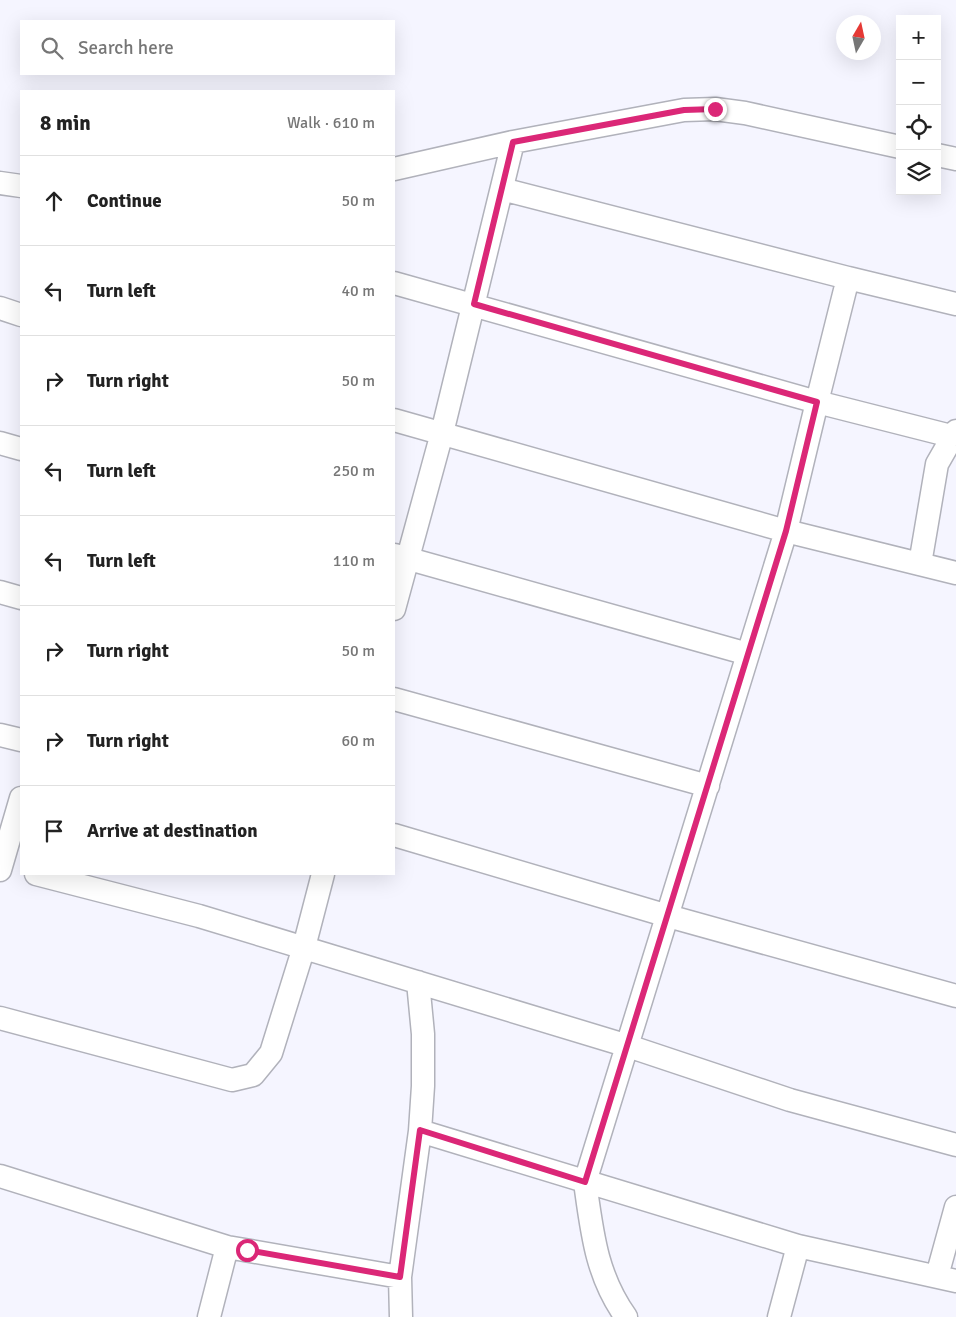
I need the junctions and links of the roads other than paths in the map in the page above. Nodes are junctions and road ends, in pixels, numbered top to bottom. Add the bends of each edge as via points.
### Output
1 (513, 142) junction
2 (896, 146) edge
3 (941, 156) edge
4 (956, 159) edge
5 (395, 169) edge
6 (0, 183) edge
7 (20, 186) edge
8 (502, 189) junction
9 (848, 278) junction
10 (395, 283) edge
11 (474, 304) junction
12 (956, 304) edge
13 (0, 308) edge
14 (20, 315) edge
15 (817, 402) junction
16 (395, 420) edge
17 (442, 433) junction
18 (954, 434) edge
19 (0, 444) edge
20 (20, 449) edge
21 (786, 531) junction
22 (401, 557) edge
23 (920, 564) junction
24 (956, 573) edge
25 (0, 592) edge
26 (20, 598) edge
27 (395, 602) edge
28 (748, 654) junction
29 (395, 699) edge
30 (0, 735) edge
31 (20, 740) edge
32 (708, 786) junction
33 (20, 803) edge
34 (395, 836) edge
35 (6, 867) edge
36 (40, 875) edge
37 (323, 875) edge
38 (668, 916) junction
39 (304, 947) junction
40 (418, 982) junction
41 (956, 996) edge
42 (0, 1018) edge
43 (628, 1046) junction
44 (420, 1130) junction
45 (956, 1145) edge
46 (0, 1176) edge
47 (585, 1182) junction
48 (956, 1207) edge
49 (798, 1246) junction
50 (227, 1247) junction
51 (400, 1277) junction
52 (947, 1279) edge
53 (209, 1317) edge
54 (401, 1317) edge
55 (626, 1317) edge
56 (779, 1317) edge

1 - 2 street via 684,110 715,109
1 - 5 street
1 - 8 street
3 - 4 street
6 - 7 street
8 - 9 street
8 - 11 street
9 - 12 street
9 - 15 street
10 - 11 street
11 - 15 street
11 - 17 street
13 - 14 street
15 - 18 street
15 - 21 street
16 - 17 street
17 - 21 street
17 - 22 street
18 - 23 street via 937,464
19 - 20 street
21 - 23 street
21 - 28 street
22 - 27 street
22 - 28 street
23 - 24 street
25 - 26 street
28 - 32 street
29 - 32 street
30 - 31 street
32 - 38 street
33 - 35 street
34 - 38 street
36 - 39 street
37 - 39 street
38 - 41 street
38 - 43 street
39 - 40 street
39 - 42 street via 271,1053 253,1075 232,1080
40 - 43 street
40 - 44 street via 423,1034
43 - 45 street via 790,1100
43 - 47 street
44 - 47 street
44 - 51 street
46 - 50 street
47 - 49 street
47 - 55 street via 596,1256 612,1297
48 - 52 street
49 - 52 street
49 - 56 street
50 - 51 street
50 - 53 street
51 - 54 street

